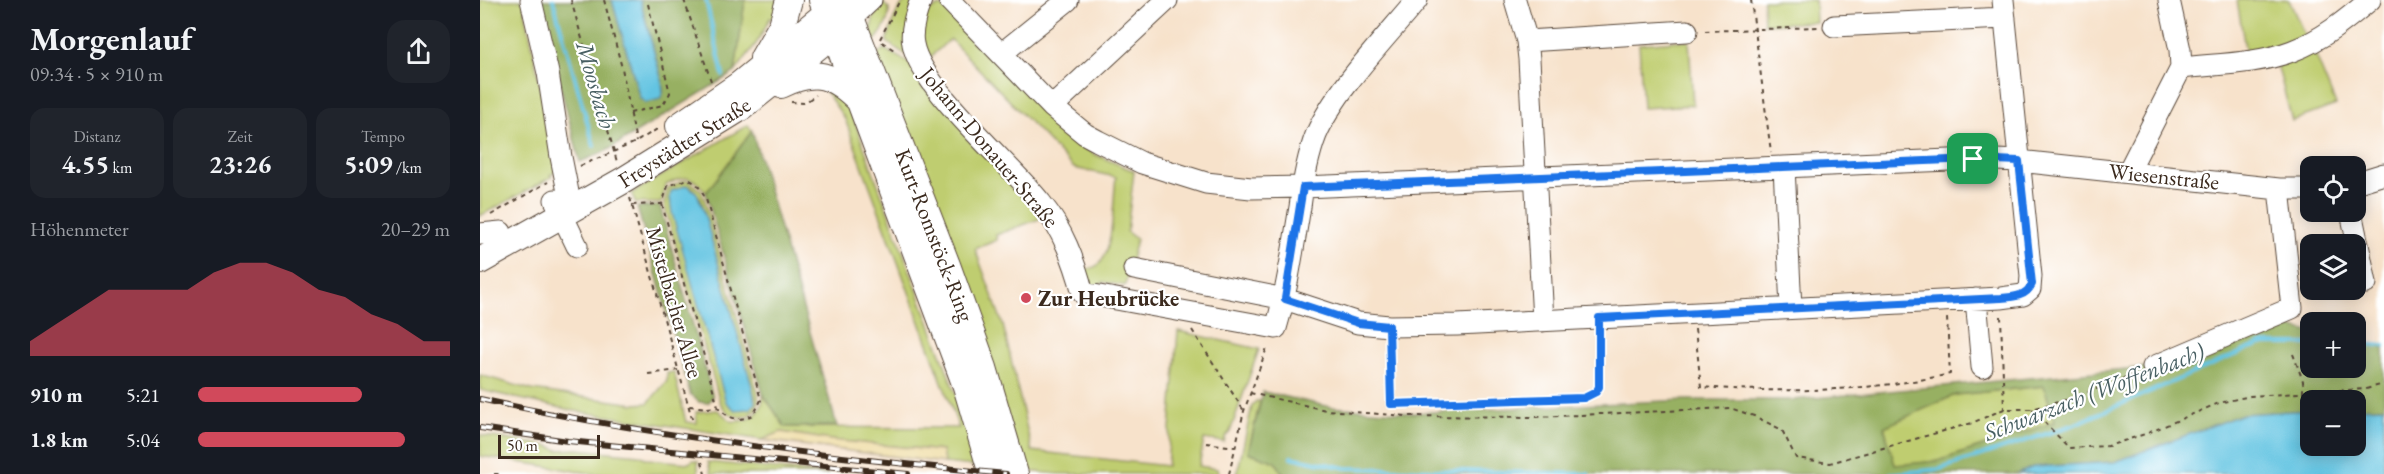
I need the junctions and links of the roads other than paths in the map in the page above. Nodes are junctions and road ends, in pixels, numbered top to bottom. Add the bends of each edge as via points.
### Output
1 (531, 0) edge
2 (789, 0) edge
3 (921, 0) edge
4 (949, 0) edge
5 (1068, 0) edge
6 (1167, 0) edge
7 (1417, 0) edge
8 (1515, 0) edge
9 (2169, 0) edge
10 (2370, 0) edge
11 (881, 2) edge
12 (2004, 9) edge
13 (837, 11) edge
14 (1834, 26) road end
15 (1687, 32) road end
16 (1527, 41) junction
17 (1001, 54) junction
18 (2181, 68) junction
19 (747, 91) junction
20 (861, 101) junction
21 (1052, 107) junction
22 (2019, 161) junction
23 (1778, 167) junction
24 (2128, 172) junction
25 (2384, 174) edge
26 (1535, 178) junction
27 (2366, 180) edge
28 (1303, 187) junction
29 (2279, 189) junction
30 (2300, 189) edge
31 (562, 203) junction
32 (487, 236) edge
33 (577, 246) dead end
34 (480, 261) edge
35 (1134, 269) dead end
36 (1285, 299) junction
37 (1976, 299) junction
38 (1791, 308) junction
39 (1543, 321) junction
40 (1982, 367) dead end
41 (2153, 367) road end
42 (992, 474) edge
43 (1016, 474) edge

1 - 31 street via 548,73
2 - 19 main road via 782,25
3 - 36 street, Johann-Donauer-Straße via 912,35 923,69 1042,204 1066,243 1083,293 1276,328
4 - 17 street, Wiesenstraße
5 - 17 street
6 - 21 street
7 - 28 street via 1334,102 1313,143
8 - 16 street
9 - 18 street
10 - 18 street via 2318,39 2290,52
11 - 13 street, Freystädter Straße
12 - 14 street
12 - 22 street
13 - 19 main road, Freystädter Straße
13 - 20 main road, Kurt-Romstöck-Ring
13 - 43 main road, Kurt-Romstöck-Ring via 966,317
15 - 16 street
16 - 26 street
17 - 21 street, Wiesenstraße
18 - 24 street
19 - 20 main road via 819,75 840,83
19 - 31 main road, Freystädter Straße via 718,100
19 - 31 main road, Freystädter Straße via 624,180
20 - 42 main road, Kurt-Romstöck-Ring via 966,386
21 - 28 street, Wiesenstraße via 1098,141 1171,173 1228,187
22 - 23 street, Wiesenstraße via 1932,160
22 - 24 street, Wiesenstraße
22 - 37 street via 2032,284 2023,295
23 - 26 street, Wiesenstraße
23 - 38 street
24 - 29 street, Wiesenstraße
25 - 27 street
26 - 28 street, Wiesenstraße
26 - 39 street
28 - 36 street
29 - 30 street, Wiesenstraße
29 - 41 street via 2292,308
31 - 32 main road, Freystädter Straße
31 - 33 street
31 - 34 main road, Freystädter Straße
35 - 36 street
36 - 39 street via 1358,323 1389,326
37 - 38 street
37 - 40 street
38 - 39 street

